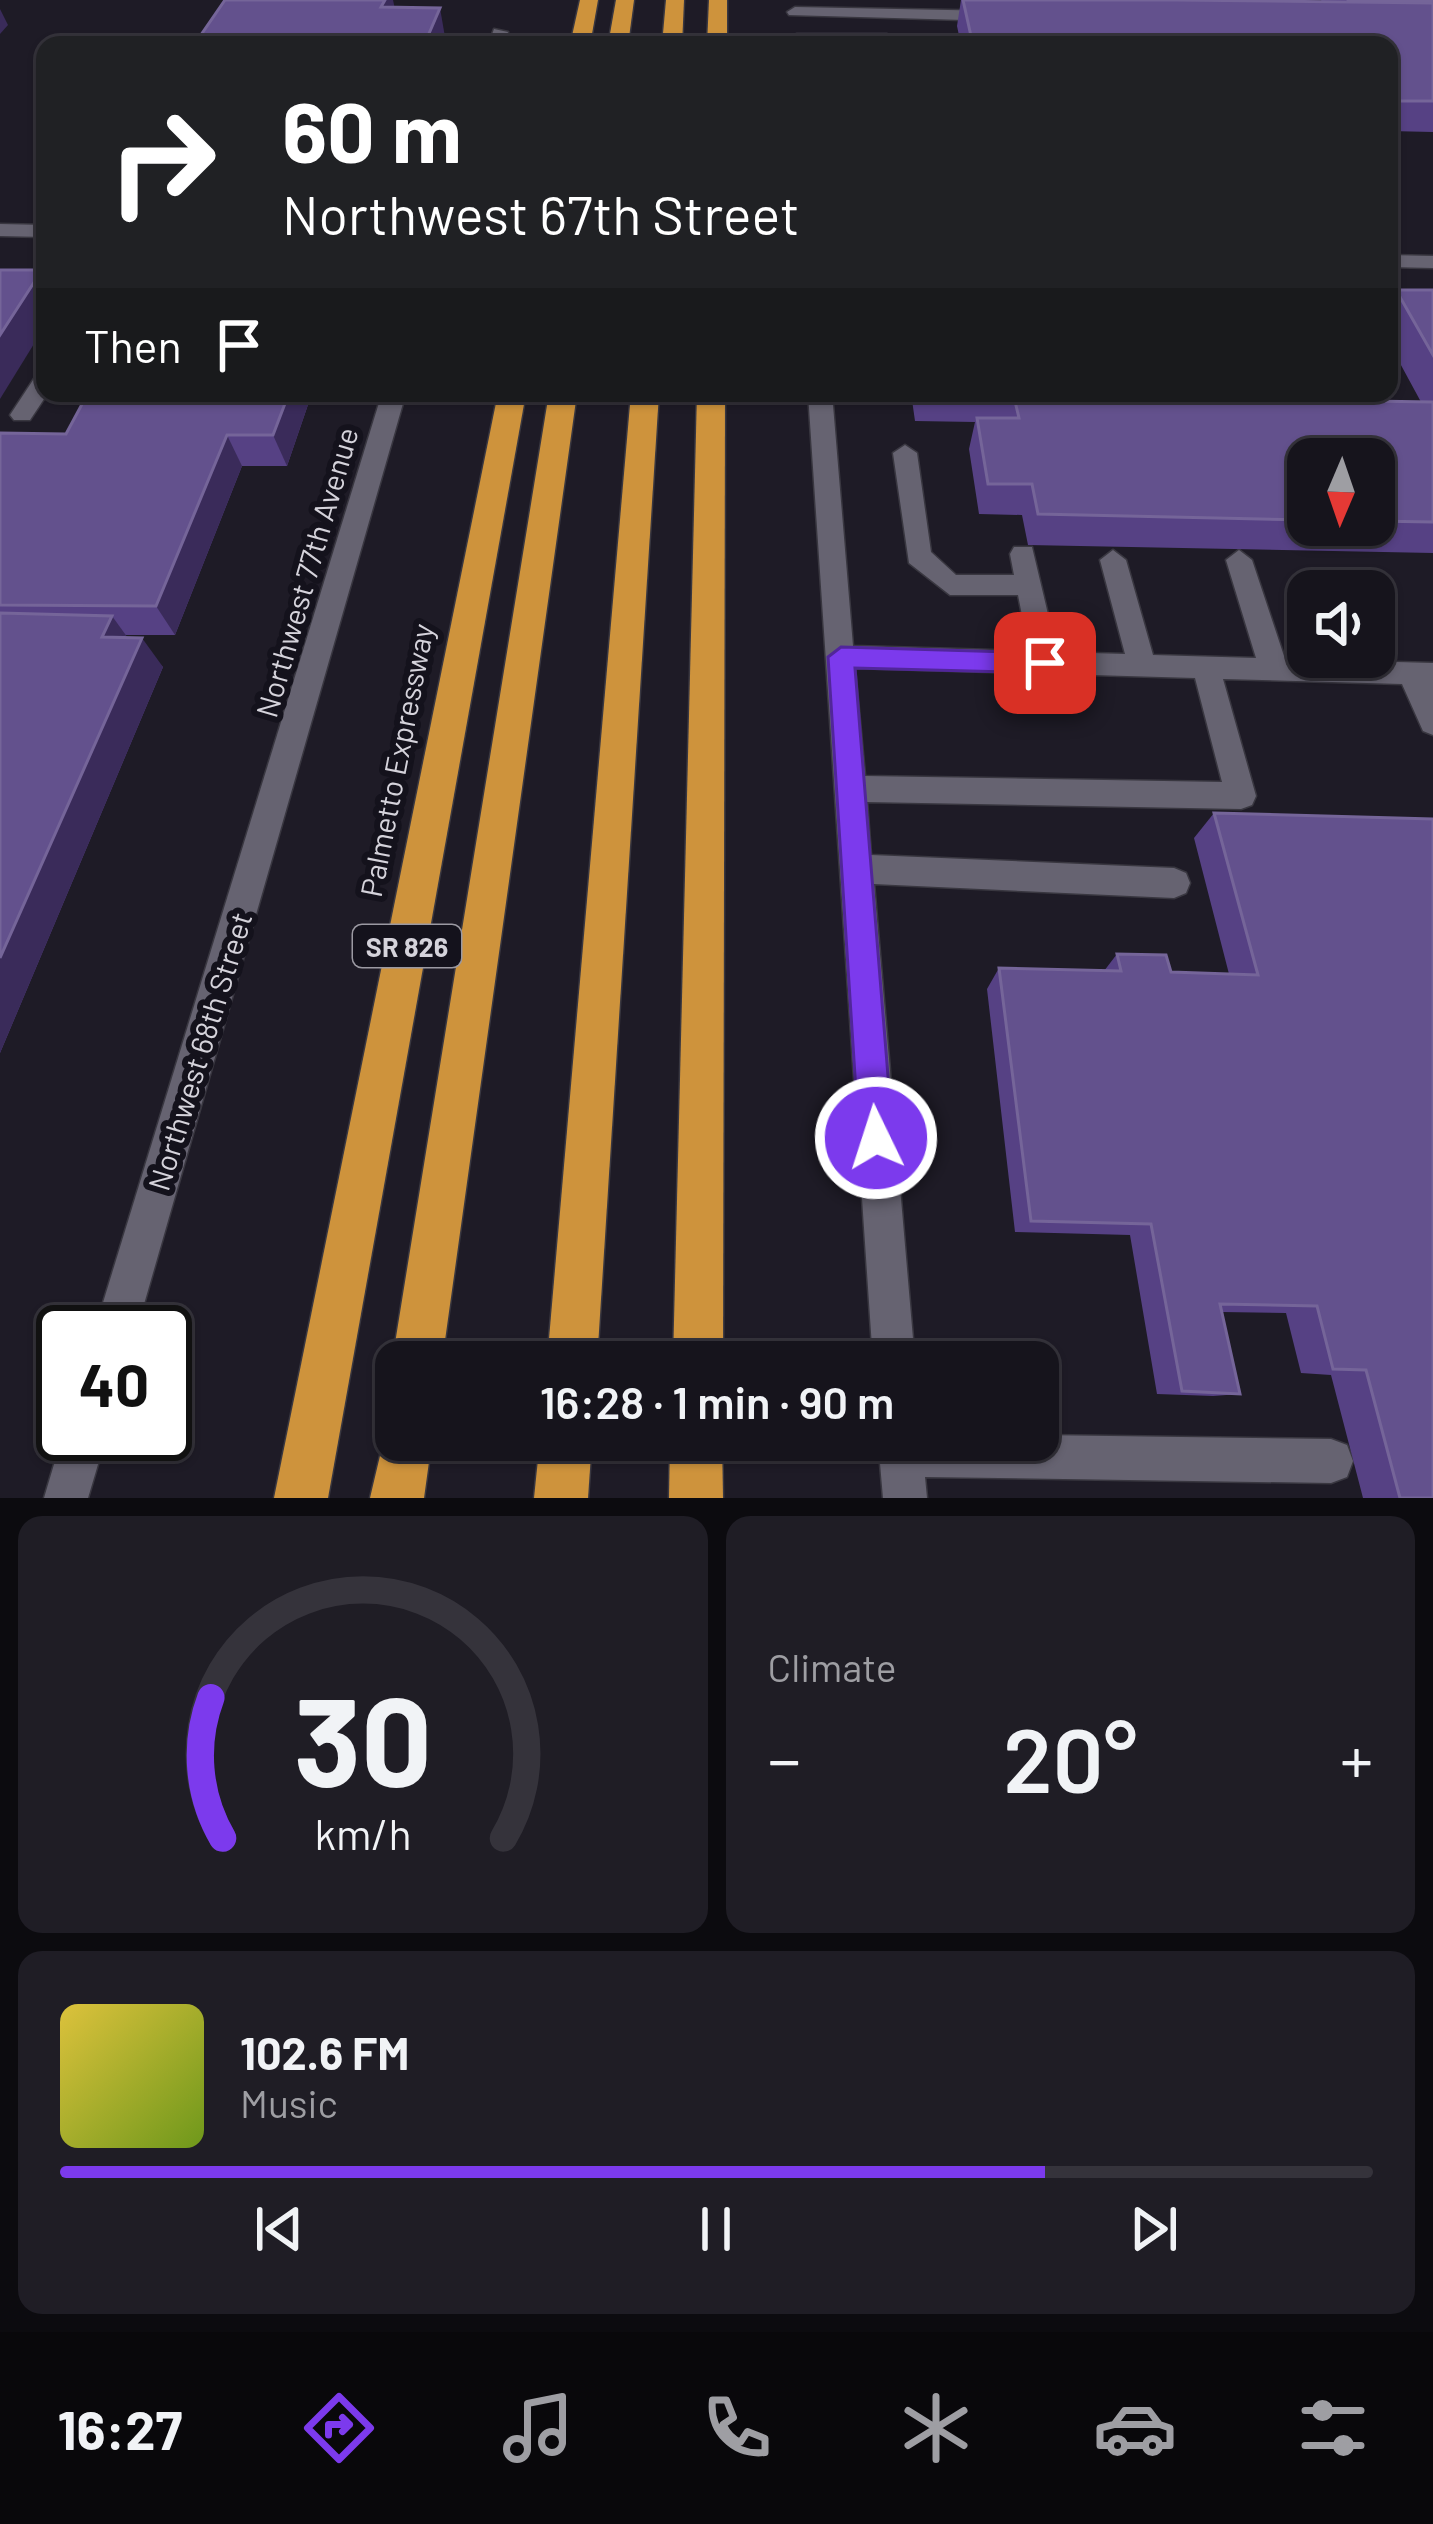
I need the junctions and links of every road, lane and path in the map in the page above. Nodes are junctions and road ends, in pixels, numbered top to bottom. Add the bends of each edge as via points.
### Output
1 (589, 0) edge
2 (625, 0) edge
3 (675, 0) edge
4 (718, 0) edge
5 (900, 0) edge
6 (795, 6) edge
7 (883, 14) junction
8 (1026, 16) edge
9 (582, 36) edge
10 (619, 36) edge
11 (673, 36) edge
12 (717, 36) edge
13 (797, 36) edge
14 (0, 230) edge
15 (36, 231) edge
16 (1398, 261) edge
17 (1433, 262) edge
18 (36, 393) edge
19 (391, 402) edge
20 (510, 402) edge
21 (562, 402) edge
22 (644, 402) edge
23 (711, 402) edge
24 (821, 402) edge
25 (22, 415) dead end
26 (905, 453) dead end
27 (1023, 554) dead end
28 (1114, 560) edge
29 (1239, 560) edge
30 (1030, 585) junction
31 (841, 657) junction
32 (1045, 663) junction
33 (1142, 665) junction
34 (1206, 668) junction
35 (1274, 669) junction
36 (1422, 674) edge
37 (1433, 723) edge
38 (282, 770) joint
39 (850, 789) junction
40 (856, 869) junction
41 (1174, 884) dead end
42 (123, 1305) edge
43 (421, 1341) edge
44 (574, 1341) edge
45 (698, 1341) edge
46 (892, 1341) edge
47 (77, 1461) edge
48 (403, 1461) edge
49 (564, 1461) edge
50 (696, 1461) edge
51 (1331, 1461) dead end
52 (902, 1464) edge
53 (66, 1498) edge
54 (301, 1498) edge
55 (398, 1498) edge
56 (561, 1498) edge
57 (696, 1498) edge

1 - 9 highway
2 - 10 highway
3 - 11 highway
4 - 12 highway
5 - 7 street
6 - 7 street
6 - 13 street
7 - 8 street
14 - 15 street
16 - 17 street
18 - 25 street
19 - 38 street, Northwest 77th Avenue
20 - 54 highway, Palmetto Expressway / SR 826
21 - 43 highway
22 - 44 highway
23 - 45 highway
24 - 31 street
26 - 30 street via 918,556 950,585
27 - 30 street
28 - 33 street
29 - 35 street
30 - 32 street
31 - 32 street
31 - 39 street
32 - 33 street
33 - 34 street
34 - 35 street
34 - 39 street via 1241,796
35 - 36 street
36 - 37 street
38 - 42 street, Northwest 68th Street
39 - 40 street
40 - 41 street
40 - 46 street
47 - 53 street
48 - 55 highway
49 - 56 highway
50 - 57 highway
51 - 52 street

